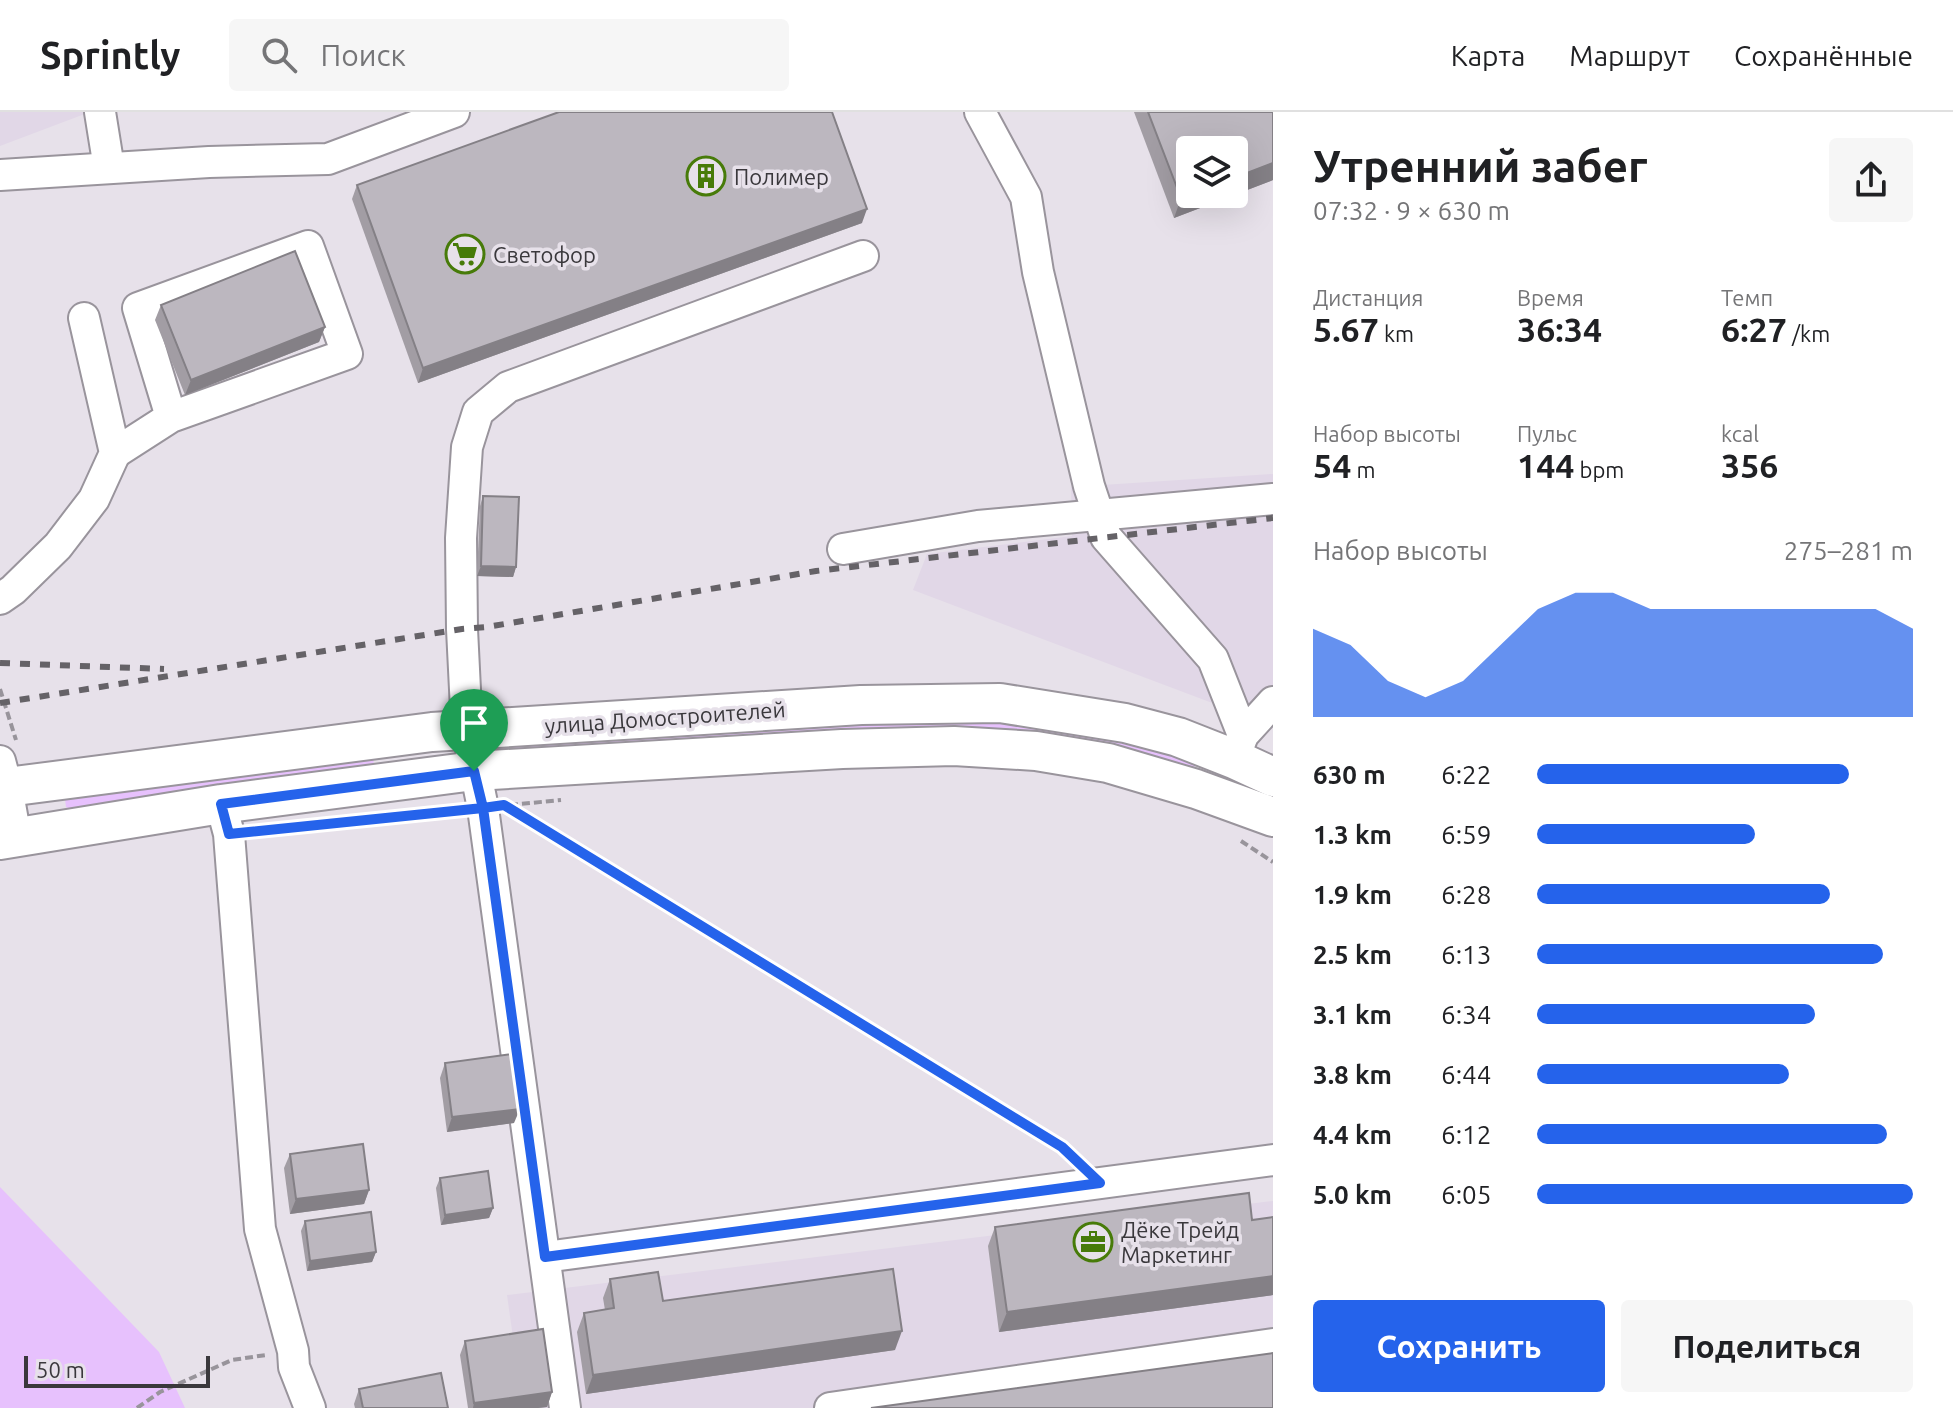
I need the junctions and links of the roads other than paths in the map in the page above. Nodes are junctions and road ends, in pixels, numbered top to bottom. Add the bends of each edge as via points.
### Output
1 (100, 112) edge
2 (454, 112) edge
3 (980, 112) edge
4 (109, 168) junction
5 (0, 175) edge
6 (863, 256) dead end
7 (84, 318) dead end
8 (171, 417) junction
9 (115, 453) junction
10 (1273, 499) edge
11 (1099, 515) junction
12 (843, 549) dead end
13 (0, 599) edge
14 (1273, 702) edge
15 (467, 730) junction
16 (1239, 747) junction
17 (474, 771) junction
18 (2, 775) edge
19 (1273, 777) edge
20 (221, 804) junction
21 (1273, 817) edge
22 (8, 839) edge
23 (1273, 1160) edge
24 (545, 1257) junction
25 (1273, 1344) edge
26 (310, 1408) edge
27 (565, 1408) edge
28 (830, 1408) edge

1 - 4 street
2 - 4 street via 328,159
3 - 11 street via 1026,197 1038,272
4 - 5 street
6 - 15 street via 508,387 478,412 467,447 461,538
7 - 9 street
8 - 8 street via 138,308 308,246 347,354
8 - 9 street
9 - 13 street via 94,499 58,546
10 - 11 street
11 - 12 street via 978,526
11 - 16 street via 1106,537 1213,659
14 - 16 street
15 - 16 main road, улица Домостроителей via 861,705 1000,703
15 - 17 street
15 - 18 main road, улица Домостроителей
16 - 19 main road, улица Домостроителей
17 - 20 main road, улица Домостроителей
17 - 21 main road, улица Домостроителей via 954,746 1036,751 1108,763
17 - 24 street
18 - 22 street
20 - 22 main road, улица Домостроителей
20 - 26 street via 229,834 260,1229 294,1367
23 - 24 street
24 - 27 street
25 - 28 street

